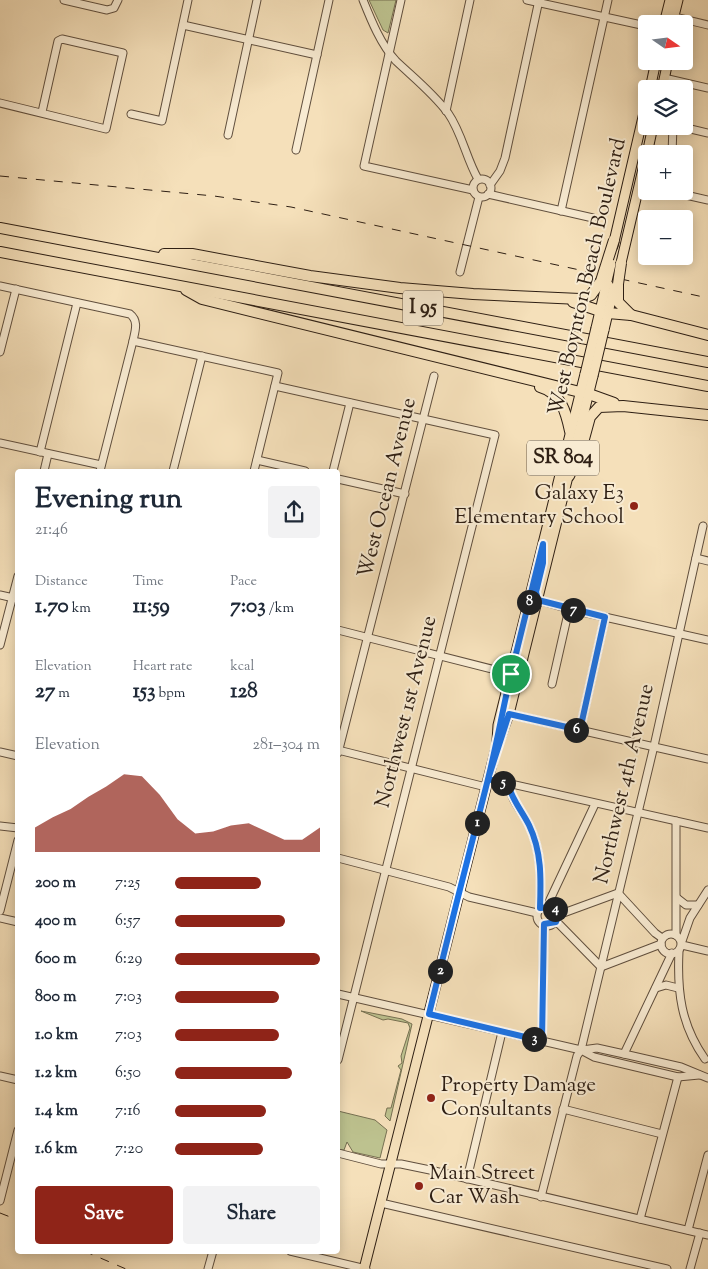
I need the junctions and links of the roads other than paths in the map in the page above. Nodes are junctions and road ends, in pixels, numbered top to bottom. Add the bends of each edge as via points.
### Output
1 (64, 0) edge
2 (118, 0) edge
3 (188, 0) edge
4 (258, 0) edge
5 (329, 0) edge
6 (363, 0) edge
7 (401, 0) edge
8 (470, 0) edge
9 (527, 0) edge
10 (608, 0) edge
11 (670, 0) edge
12 (678, 0) edge
13 (683, 0) edge
14 (539, 1) edge
15 (666, 15) edge
16 (677, 15) edge
17 (678, 15) edge
18 (604, 17) junction
19 (638, 24) edge
20 (693, 24) edge
21 (183, 25) junction
22 (708, 25) edge
23 (249, 40) junction
24 (389, 52) junction
25 (317, 55) junction
26 (666, 70) edge
27 (664, 78) joint
28 (708, 88) edge
29 (0, 103) edge
30 (446, 110) junction
31 (42, 112) junction
32 (131, 114) dead end
33 (693, 130) edge
34 (708, 133) edge
35 (228, 135) dead end
36 (641, 135) edge
37 (296, 150) dead end
38 (478, 179) junction
39 (490, 185) junction
40 (473, 190) junction
41 (638, 193) edge
42 (488, 194) junction
43 (479, 197) junction
44 (693, 197) edge
45 (708, 200) edge
46 (561, 211) junction
47 (593, 218) dead end
48 (0, 228) edge
49 (614, 240) joint
50 (0, 252) edge
51 (138, 254) junction
52 (621, 263) joint
53 (460, 272) dead end
54 (610, 282) junction
55 (0, 286) edge
56 (179, 286) junction
57 (16, 289) junction
58 (554, 299) junction
59 (77, 303) junction
60 (604, 312) junction
61 (631, 315) junction
62 (708, 335) edge
63 (133, 341) junction
64 (0, 352) edge
65 (202, 356) junction
66 (708, 362) edge
67 (434, 376) dead end
68 (511, 376) junction
69 (276, 386) junction
70 (708, 386) edge
71 (584, 393) junction
72 (350, 403) junction
73 (623, 406) junction
74 (708, 415) edge
75 (423, 420) junction
76 (570, 431) junction
77 (0, 443) edge
78 (40, 452) junction
79 (48, 454) junction
80 (257, 460) junction
81 (101, 468) edge
82 (44, 469) edge
83 (174, 469) edge
84 (255, 469) edge
85 (296, 469) edge
86 (334, 469) edge
87 (569, 476) junction
88 (340, 479) edge
89 (405, 494) junction
90 (703, 526) dead end
91 (543, 544) junction
92 (696, 558) junction
93 (708, 561) edge
94 (0, 595) edge
95 (15, 599) edge
96 (538, 600) junction
97 (569, 609) junction
98 (605, 617) junction
99 (340, 631) edge
100 (678, 633) junction
101 (368, 638) junction
102 (708, 640) edge
103 (0, 645) edge
104 (440, 655) junction
105 (511, 674) junction
106 (552, 684) dead end
107 (509, 714) junction
108 (580, 730) junction
109 (340, 743) edge
110 (654, 746) junction
111 (496, 750) junction
112 (340, 751) edge
113 (0, 752) edge
114 (15, 755) edge
115 (708, 759) edge
116 (411, 768) junction
117 (488, 783) junction
118 (508, 784) junction
119 (596, 804) junction
120 (638, 812) junction
121 (676, 820) junction
122 (0, 826) edge
123 (15, 828) edge
124 (708, 828) edge
125 (15, 852) edge
126 (340, 858) edge
127 (386, 870) junction
128 (708, 890) edge
129 (460, 892) junction
130 (618, 894) junction
131 (677, 898) junction
132 (698, 905) junction
133 (541, 909) junction
134 (0, 911) edge
135 (0, 918) edge
136 (557, 918) junction
137 (15, 921) edge
138 (544, 924) junction
139 (676, 935) junction
140 (662, 941) junction
141 (679, 948) junction
142 (708, 951) edge
143 (601, 967) junction
144 (656, 988) junction
145 (678, 988) junction
146 (340, 995) edge
147 (353, 998) junction
148 (429, 1014) junction
149 (502, 1032) junction
150 (542, 1041) junction
151 (582, 1050) junction
152 (340, 1052) edge
153 (624, 1054) junction
154 (705, 1059) dead end
155 (0, 1076) edge
156 (699, 1076) junction
157 (678, 1077) junction
158 (708, 1078) edge
159 (15, 1079) edge
160 (563, 1109) junction
161 (662, 1134) junction
162 (15, 1142) edge
163 (340, 1154) edge
164 (708, 1155) edge
165 (391, 1164) junction
166 (467, 1179) junction
167 (541, 1197) junction
168 (0, 1201) edge
169 (381, 1203) junction
170 (640, 1219) junction
171 (688, 1230) junction
172 (700, 1233) junction
173 (708, 1235) edge
174 (212, 1254) edge
175 (302, 1254) edge
176 (208, 1269) edge
177 (365, 1269) edge
178 (667, 1269) edge
179 (690, 1269) edge

1 - 2 street via 107,10 114,8
3 - 21 street
4 - 23 street
5 - 25 street
6 - 24 street
7 - 24 street
8 - 30 street
9 - 14 street
10 - 18 street
11 - 15 main road
12 - 16 main road
13 - 17 main road
14 - 18 street
14 - 39 street via 504,158
18 - 19 street
18 - 46 street
20 - 22 street
21 - 23 street
21 - 32 street via 162,121
23 - 25 street
23 - 35 street
24 - 30 street
24 - 40 street via 364,166
25 - 37 street
26 - 27 main road
27 - 28 street
29 - 31 street
30 - 38 street via 462,138 470,166
31 - 31 street via 58,41 62,39 123,53 106,129
33 - 34 street
36 - 49 main road, West Boynton Beach Boulevard
38 - 39 street via 487,180
38 - 40 street
39 - 42 street
40 - 43 street
41 - 52 main road, West Boynton Beach Boulevard
42 - 43 street
42 - 46 street
43 - 53 street
44 - 45 street
46 - 47 street
48 - 51 highway, I 95
49 - 54 highway, bridge
50 - 56 highway, I 95
51 - 58 highway via 192,254 301,275 400,288
51 - 66 highway, I 95
52 - 54 highway, bridge
54 - 58 highway via 584,298
54 - 60 main road, West Boynton Beach Boulevard / SR 804
54 - 61 highway via 618,302
55 - 57 street
56 - 68 highway via 202,299
56 - 70 highway, I 95
57 - 59 street
57 - 64 street
58 - 60 highway via 582,303
59 - 63 street via 130,314 136,324
59 - 78 street
60 - 61 highway
60 - 71 main road, West Boynton Beach Boulevard / SR 804, bridge
61 - 62 highway
63 - 65 street
63 - 81 street
65 - 69 street via 278,373
65 - 83 street
67 - 75 street, West Ocean Avenue
68 - 71 highway
68 - 76 highway via 555,395 565,411
69 - 72 street
69 - 80 street
71 - 73 highway
71 - 76 main road, West Boynton Beach Boulevard / SR 804
71 - 87 main road, West Boynton Beach Boulevard / SR 804
72 - 75 street
72 - 86 street
73 - 74 highway
73 - 87 highway via 606,406 592,412
75 - 89 street, West Ocean Avenue
75 - 104 street, Northwest 1st Avenue via 495,435
76 - 91 main road, West Boynton Beach Boulevard / SR 804
77 - 78 street
78 - 79 street
79 - 81 street
79 - 82 street
80 - 84 street
80 - 85 street
87 - 96 main road, West Boynton Beach Boulevard / SR 804
88 - 89 street
89 - 101 street, West Ocean Avenue
90 - 92 street, Northwest 4th Avenue
91 - 96 main road via 543,563 536,592
91 - 105 main road, West Boynton Beach Boulevard / SR 804
92 - 93 street
92 - 100 street, Northwest 4th Avenue
94 - 95 street
95 - 103 street
96 - 97 street
96 - 107 main road, West Boynton Beach Boulevard / SR 804
97 - 98 street
97 - 106 street
98 - 100 street
98 - 108 street
99 - 101 street
100 - 102 street
100 - 110 street, Northwest 4th Avenue
101 - 104 street
101 - 109 street, West Ocean Avenue
104 - 105 street
104 - 116 street, Northwest 1st Avenue
105 - 111 main road, West Boynton Beach Boulevard / SR 804 via 498,725
107 - 108 street
107 - 111 main road, West Boynton Beach Boulevard / SR 804
108 - 110 street
110 - 115 street
110 - 120 street, Northwest 4th Avenue
111 - 117 main road, West Boynton Beach Boulevard / SR 804
112 - 116 street
113 - 114 street
116 - 117 street
116 - 127 street, Northwest 1st Avenue
117 - 118 street
117 - 129 main road, West Boynton Beach Boulevard / SR 804
118 - 119 street
118 - 133 street via 539,854
119 - 120 street
119 - 133 street
120 - 121 street
120 - 130 street, Northwest 4th Avenue
121 - 124 street
121 - 131 street
122 - 123 street
125 - 134 street
126 - 127 street
127 - 129 street
127 - 147 street, Northwest 1st Avenue
128 - 132 street
129 - 133 street via 469,897
129 - 148 main road, West Boynton Beach Boulevard / SR 804
130 - 136 street
130 - 140 street
130 - 143 street, Northwest 4th Avenue
131 - 132 street via 686,904
131 - 139 street
132 - 141 street
133 - 136 street via 555,909
133 - 138 street via 538,920
135 - 137 street
136 - 138 street via 551,925
136 - 143 street
138 - 150 street
139 - 140 street via 669,934
139 - 141 street
140 - 141 street via 664,950
140 - 143 street
141 - 142 street
141 - 144 street
141 - 145 street
143 - 151 street, Northwest 4th Avenue
144 - 145 street via 666,985
144 - 153 street
145 - 154 street via 685,1021
146 - 147 street
147 - 148 street
147 - 152 street, Northwest 1st Avenue
148 - 149 street
148 - 165 main road, SR 804
149 - 150 street
149 - 166 street
150 - 151 street
151 - 153 street via 597,1048
151 - 157 street via 594,1057
151 - 160 street, Northwest 4th Avenue via 576,1056
153 - 156 street via 681,1067
155 - 159 street
156 - 157 street
156 - 158 street
157 - 161 street
160 - 161 street
160 - 167 street, Northwest 4th Avenue
161 - 170 street
162 - 168 street
163 - 165 street
164 - 171 street
165 - 166 street
165 - 169 main road, SR 804
166 - 167 street
167 - 170 street
169 - 177 main road, SR 804
169 - 178 street
170 - 171 street
171 - 172 street
172 - 173 street
172 - 179 street
174 - 176 street
175 - 177 street

